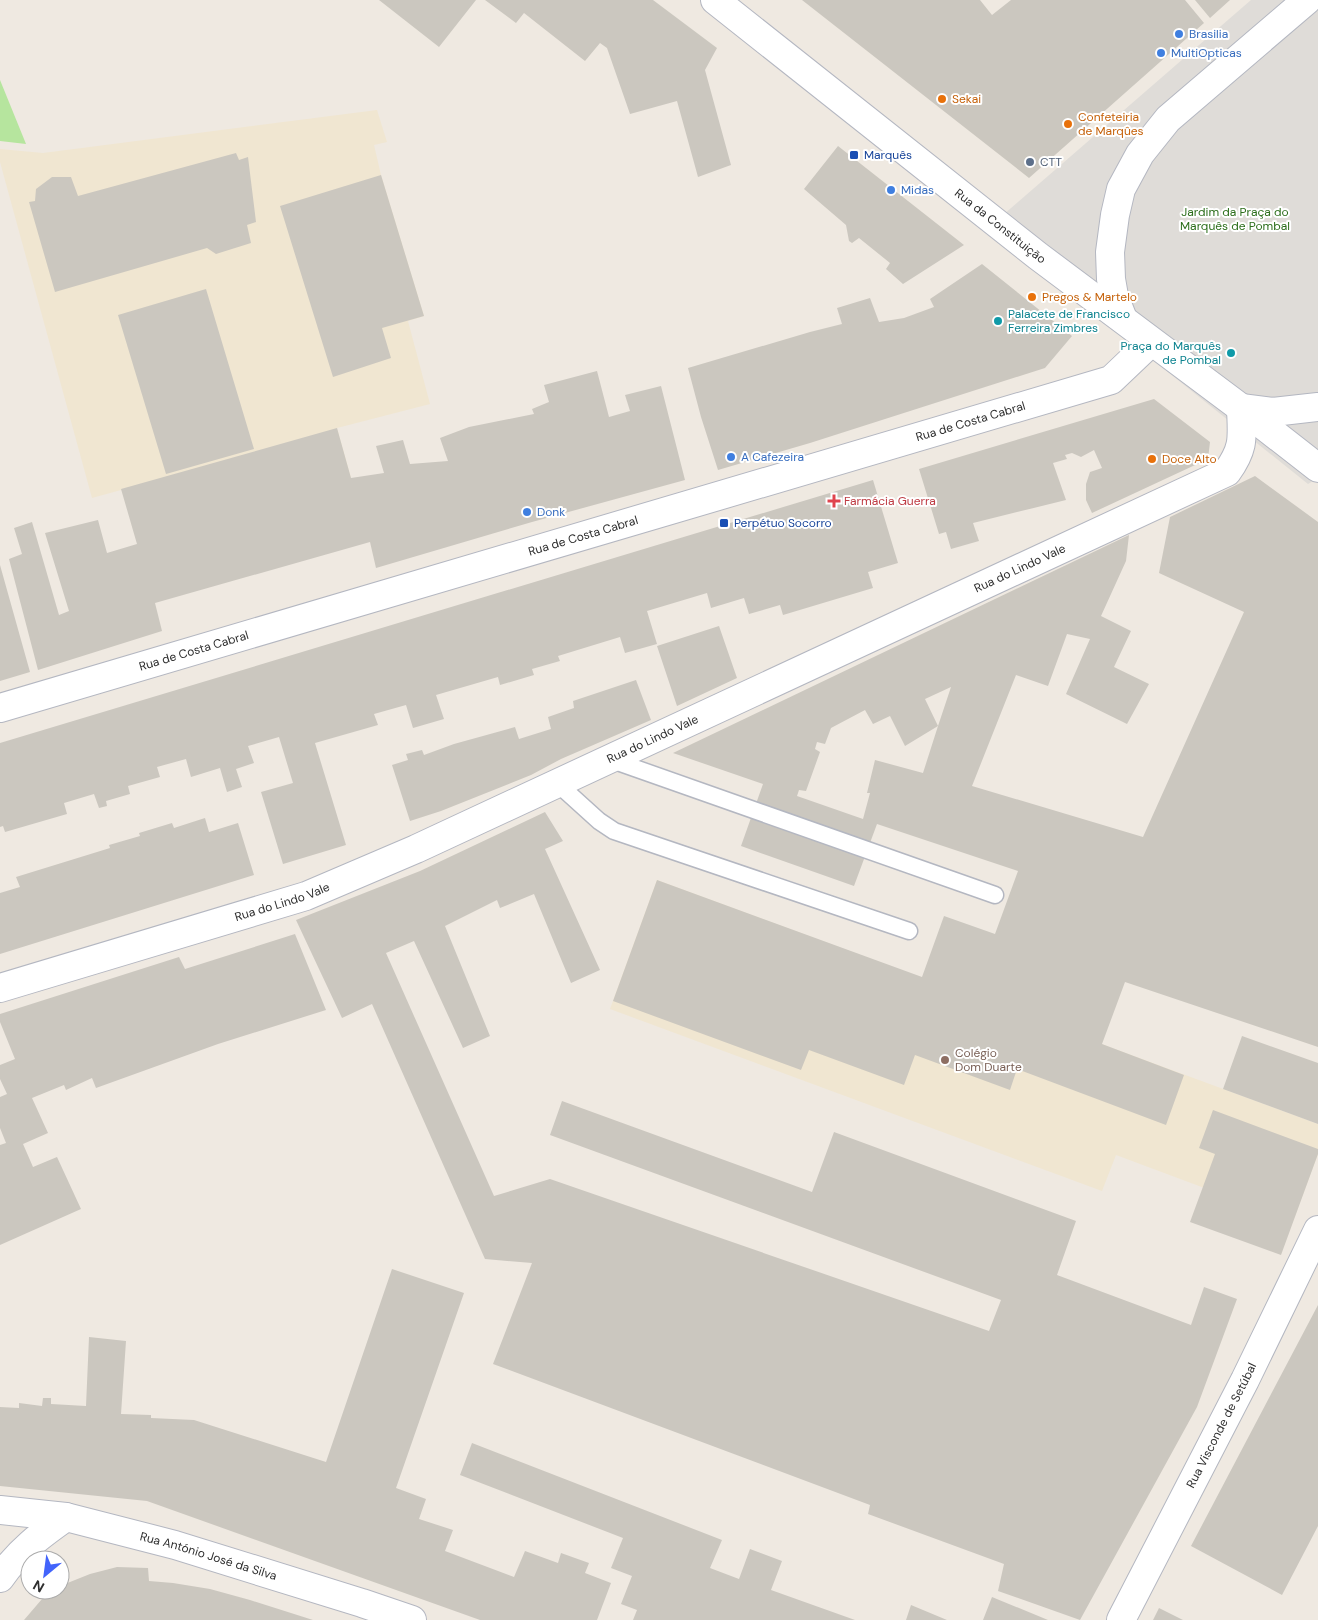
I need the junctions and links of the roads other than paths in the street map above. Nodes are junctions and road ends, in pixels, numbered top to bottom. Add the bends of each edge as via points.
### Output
1 (715, 0) edge
2 (1307, 0) edge
3 (1123, 319) junction
4 (1152, 342) junction
5 (1318, 407) edge
6 (1241, 408) junction
7 (1318, 468) edge
8 (0, 708) edge
9 (609, 759) junction
10 (557, 784) junction
11 (995, 896) dead end
12 (909, 931) dead end
13 (0, 988) edge
14 (1318, 1230) edge
15 (0, 1510) edge
16 (66, 1517) junction
17 (0, 1578) edge
18 (412, 1620) edge
19 (1121, 1620) edge

1 - 3 main road, Rua da Constituição via 1038,256
2 - 3 main road via 1168,119 1140,154 1121,189 1110,252 1114,296
3 - 4 main road
4 - 6 main road
4 - 8 main road, Rua de Costa Cabral via 1111,380
5 - 6 main road via 1273,412
6 - 7 main road
6 - 9 main road, Rua do Lindo Vale via 1242,443 1237,459 1227,472
9 - 10 main road, Rua do Lindo Vale
9 - 11 lane
10 - 12 lane via 614,831
10 - 13 main road, Rua do Lindo Vale via 306,896
14 - 19 main road, Rua Visconde de Setúbal
15 - 16 main road, Rua António José da Silva
16 - 17 main road via 32,1542
16 - 18 main road, Rua António José da Silva via 175,1545

